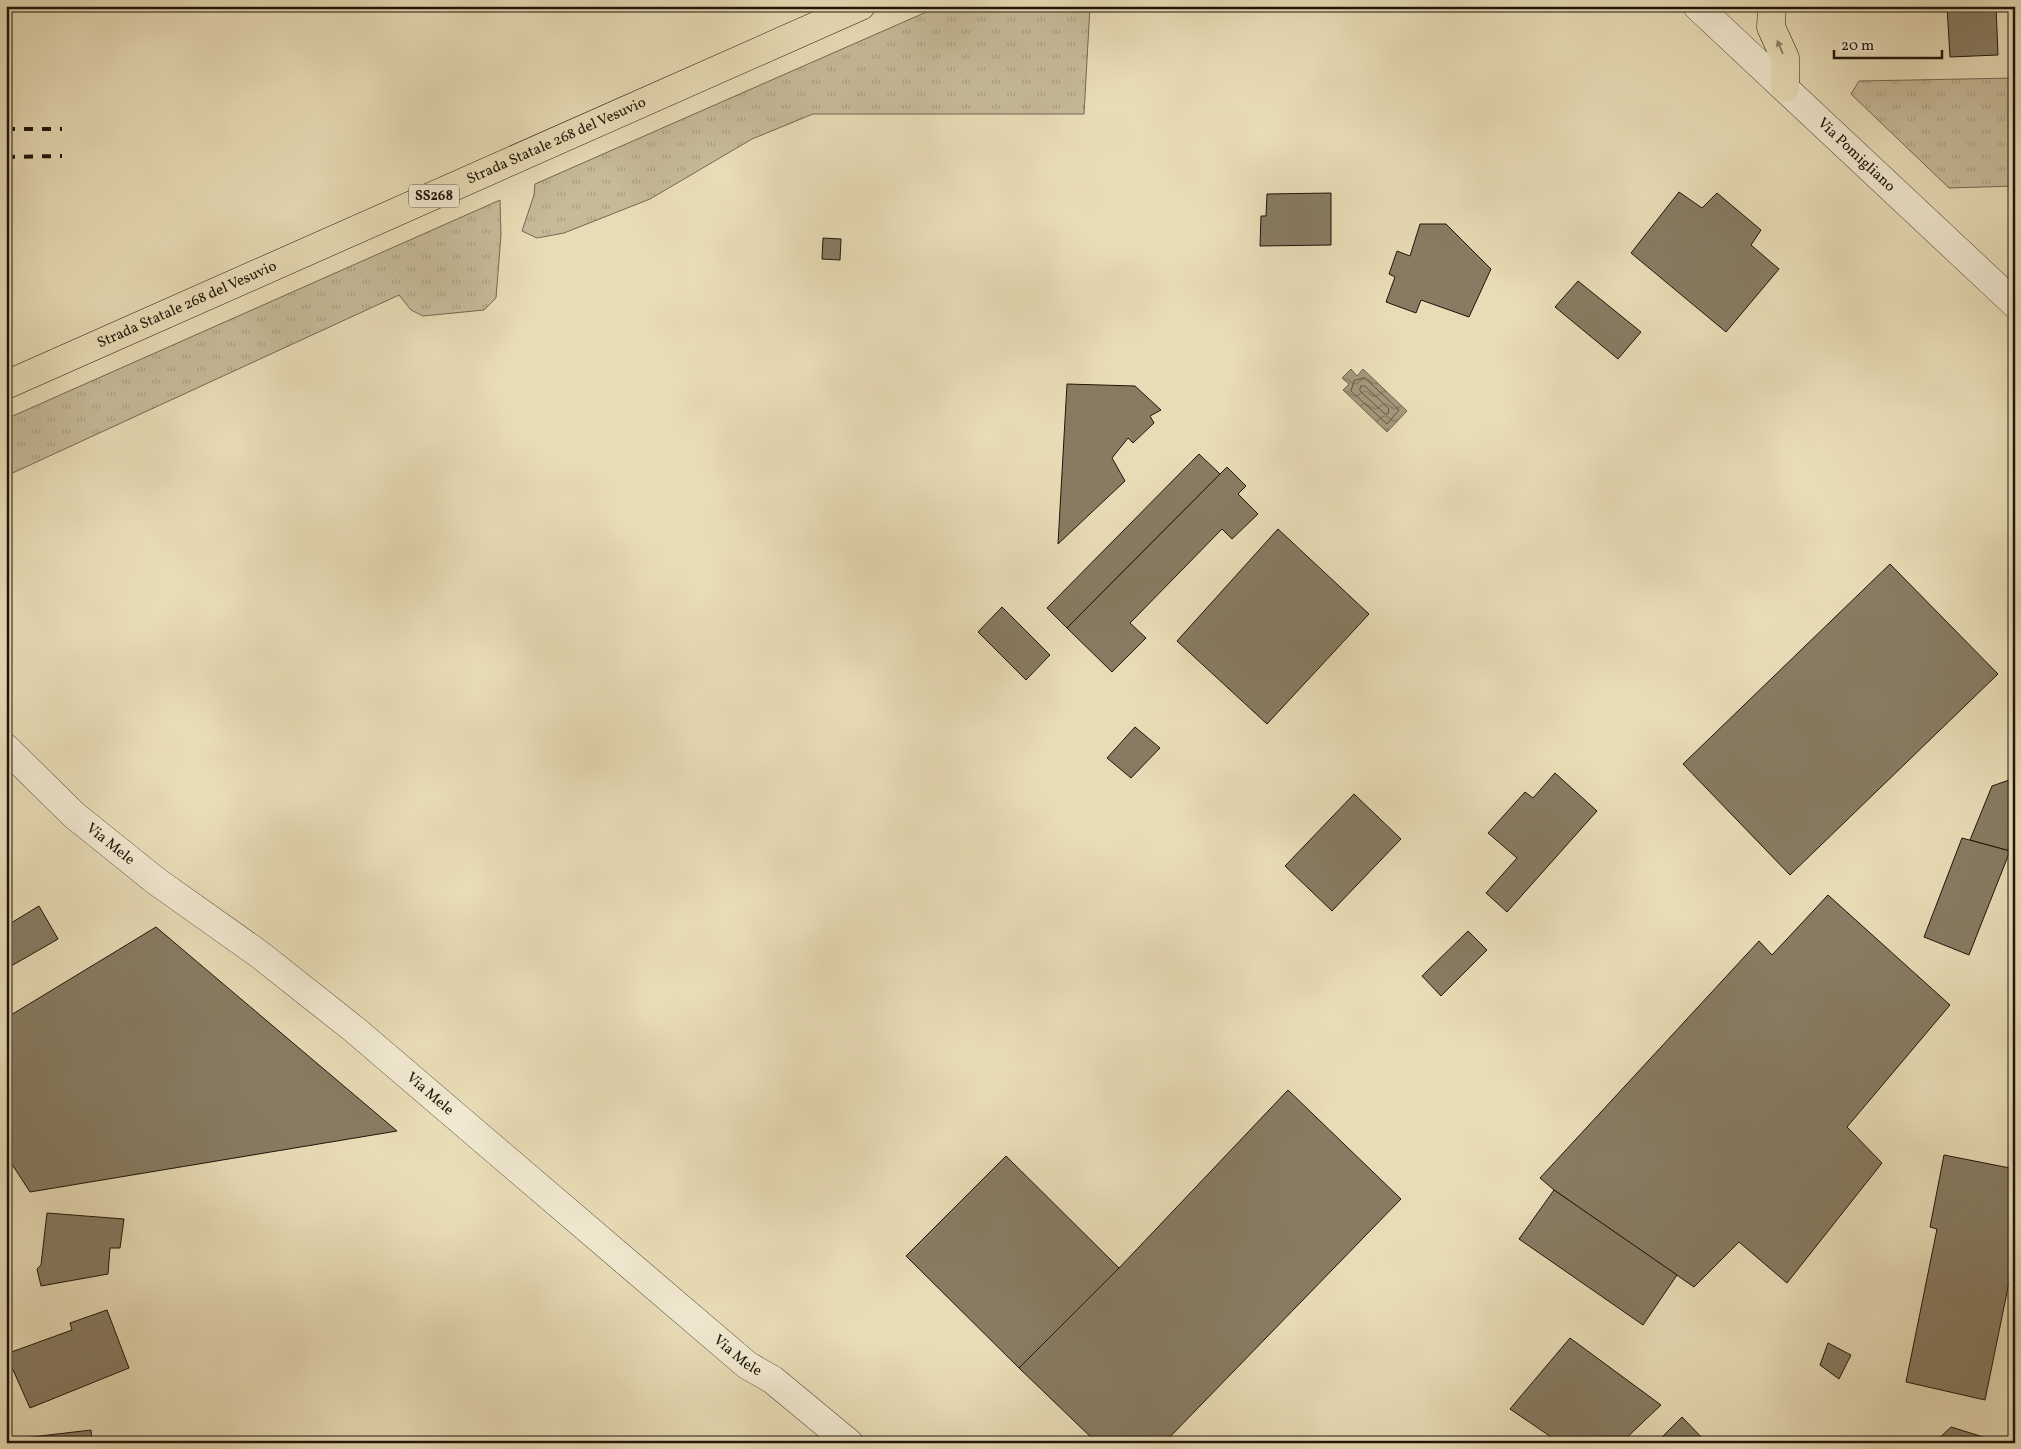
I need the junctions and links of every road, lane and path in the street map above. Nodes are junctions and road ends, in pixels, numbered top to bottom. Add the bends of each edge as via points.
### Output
1 (861, 6) edge
2 (1697, 6) edge
3 (1772, 6) edge
4 (1785, 88) junction
5 (2015, 304) edge
6 (6, 385) edge
7 (6, 748) edge
8 (849, 1443) edge

1 - 6 highway, Strada Statale 268 del Vesuvio / SS268
2 - 4 street, Via Pomigliano
4 -> 3 highway via 1785,58 1771,27
4 - 5 street, Via Pomigliano
7 - 8 street, Via Mele via 74,815 156,881 259,954 355,1030 747,1365 773,1380

